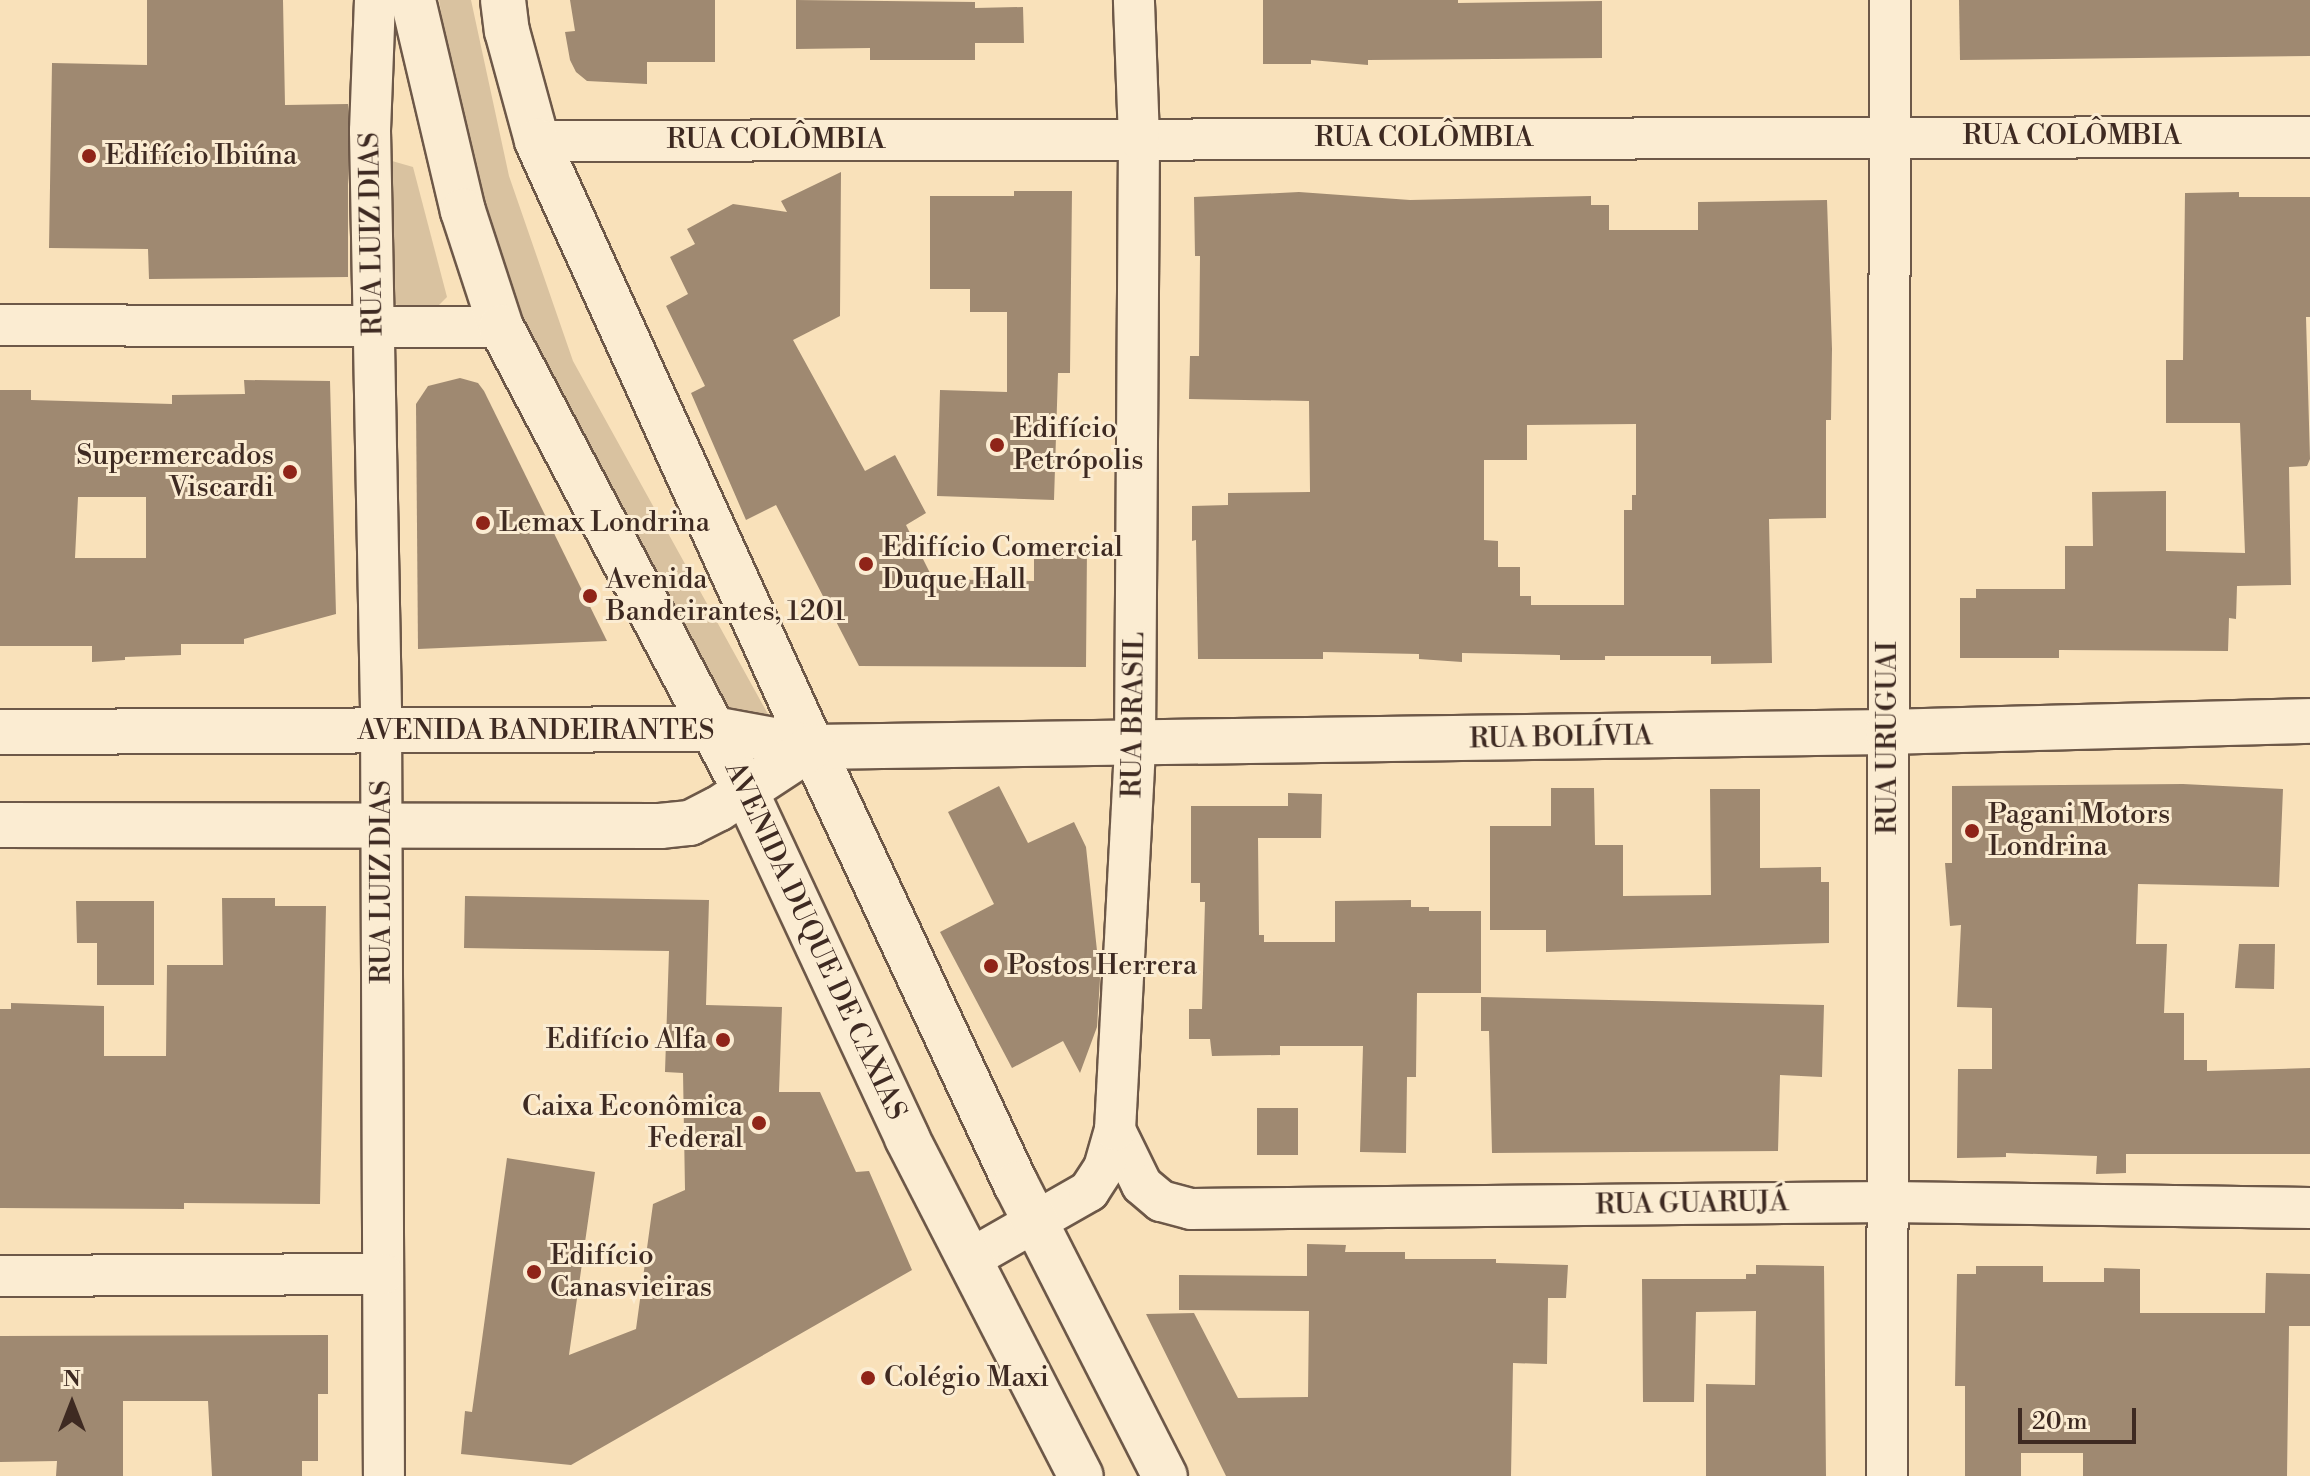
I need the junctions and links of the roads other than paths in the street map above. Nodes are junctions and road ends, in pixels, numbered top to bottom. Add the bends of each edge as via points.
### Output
1 (375, 0) edge
2 (413, 0) edge
3 (503, 0) edge
4 (1134, 0) edge
5 (1890, 0) edge
6 (1890, 136) junction
7 (2310, 137) edge
8 (1139, 139) junction
9 (537, 141) junction
10 (0, 325) edge
11 (501, 327) junction
12 (374, 329) junction
13 (2310, 721) edge
14 (713, 729) junction
15 (381, 730) junction
16 (0, 732) edge
17 (1888, 732) junction
18 (1135, 744) junction
19 (812, 747) junction
20 (746, 792) junction
21 (381, 824) junction
22 (0, 825) edge
23 (1115, 1130) junction
24 (1888, 1202) junction
25 (2310, 1208) edge
26 (1036, 1221) junction
27 (970, 1259) junction
28 (383, 1274) junction
29 (0, 1276) edge
30 (384, 1476) edge
31 (1081, 1476) edge
32 (1165, 1476) edge
33 (1887, 1476) edge

1 - 12 street, RUA LUIZ DIAS via 370,131
2 - 11 main road, AVENIDA DUQUE DE CAXIAS via 463,211
3 - 9 main road
4 - 8 street, RUA BRASIL
5 - 6 street, RUA URUGUAI
6 - 7 street, RUA COLÔMBIA
6 - 8 street, RUA COLÔMBIA
6 - 17 street, RUA URUGUAI
8 - 9 street, RUA COLÔMBIA
8 - 18 street, RUA BRASIL
9 - 19 main road
10 - 12 street
11 - 12 street
11 - 14 main road, AVENIDA DUQUE DE CAXIAS
12 - 15 street, RUA LUIZ DIAS
13 - 17 main road, RUA BOLÍVIA
14 - 15 main road, AVENIDA BANDEIRANTES
14 - 19 main road, AVENIDA BANDEIRANTES
14 - 20 main road, AVENIDA DUQUE DE CAXIAS
15 - 16 main road, AVENIDA BANDEIRANTES
15 - 21 street, RUA LUIZ DIAS
17 - 18 main road, RUA BOLÍVIA
17 - 24 street, RUA URUGUAI
18 - 19 main road, RUA BOLÍVIA
18 - 23 street, RUA BRASIL
19 - 20 main road
19 - 26 main road
20 - 21 main road via 690,823 660,826
20 - 27 main road, AVENIDA DUQUE DE CAXIAS via 907,1138
21 - 22 main road
21 - 28 street, RUA LUIZ DIAS
23 - 24 street, RUA GUARUJÁ via 1142,1185 1161,1201 1191,1209
23 - 26 street, RUA BRASIL via 1104,1168 1089,1191
24 - 25 street, RUA GUARUJÁ
24 - 33 street, RUA URUGUAI
26 - 27 street, RUA BRASIL
26 - 32 main road
27 - 31 main road, AVENIDA DUQUE DE CAXIAS
28 - 29 street
28 - 30 street, RUA LUIZ DIAS

